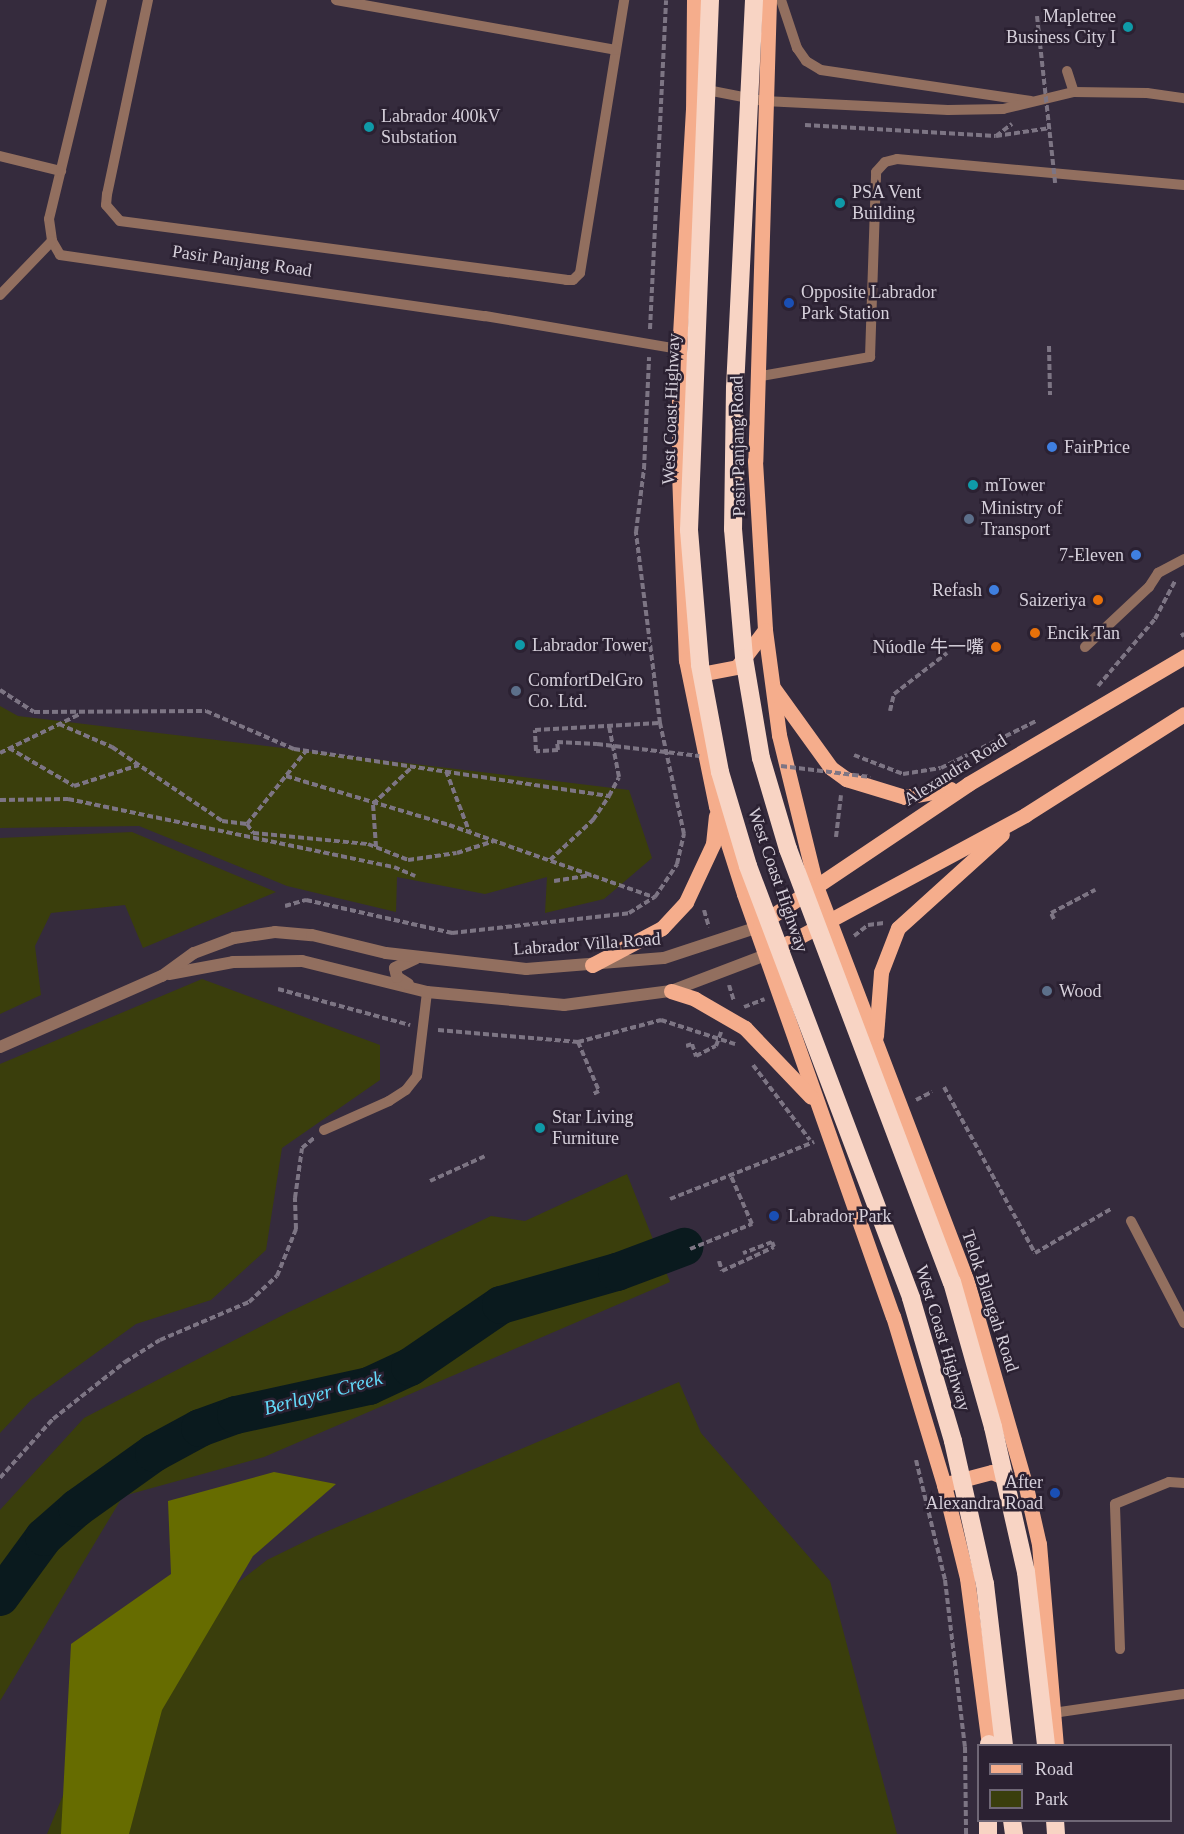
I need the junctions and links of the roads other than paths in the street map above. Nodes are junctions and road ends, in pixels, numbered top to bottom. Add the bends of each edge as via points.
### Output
1 (102, 0) edge
2 (148, 0) edge
3 (336, 0) edge
4 (624, 0) edge
5 (694, 0) edge
6 (710, 0) edge
7 (754, 0) edge
8 (768, 0) edge
9 (781, 0) edge
10 (616, 50) junction
11 (1067, 71) dead end
12 (693, 87) junction
13 (1074, 92) junction
14 (1184, 98) edge
15 (764, 101) junction
16 (1040, 102) junction
17 (0, 156) edge
18 (61, 171) junction
19 (1184, 185) edge
20 (52, 241) junction
21 (0, 295) edge
22 (679, 349) junction
23 (756, 377) junction
24 (1183, 559) edge
25 (765, 630) junction
26 (1084, 647) dead end
27 (1184, 657) edge
28 (690, 676) junction
29 (771, 684) junction
30 (1184, 714) edge
31 (968, 784) junction
32 (716, 806) junction
33 (1025, 815) junction
34 (816, 886) junction
35 (830, 921) junction
36 (755, 928) junction
37 (766, 955) junction
38 (417, 958) junction
39 (592, 965) junction
40 (162, 976) junction
41 (422, 990) junction
42 (671, 992) junction
43 (876, 1041) junction
44 (0, 1047) edge
45 (819, 1107) junction
46 (324, 1130) road end
47 (1131, 1221) dead end
48 (1184, 1323) edge
49 (1184, 1483) edge
50 (944, 1485) junction
51 (1026, 1487) junction
52 (1120, 1649) dead end
53 (1184, 1694) edge
54 (1053, 1713) junction
55 (993, 1744) edge
56 (993, 1744) edge
57 (1046, 1744) edge
58 (1056, 1744) edge

1 - 18 lane, Pasir Panjang Road
2 - 10 lane via 106,194 106,205 120,221 566,280 573,280 580,273
3 - 10 lane
4 - 10 lane
5 - 12 main road
6 - 55 highway, West Coast Highway, bridge via 689,530 700,665 720,772 748,866 910,1298 953,1441 985,1584
7 - 57 highway, West Coast Highway, bridge via 735,387 734,529 744,658 761,758 788,849 955,1293 993,1427 1026,1572
8 - 15 main road, Pasir Panjang Road
9 - 16 lane via 797,48 806,61 821,70 904,79
11 - 13 lane
12 - 15 lane
12 - 22 main road
13 - 14 lane
13 - 16 lane
15 - 16 lane via 948,110 1003,109
15 - 23 main road, Pasir Panjang Road
17 - 18 lane
18 - 20 lane, Pasir Panjang Road via 49,219
19 - 23 lane via 897,159 885,162 876,172 870,357
20 - 21 lane
20 - 22 lane, Pasir Panjang Road via 60,255 485,316
22 - 28 main road via 679,472
23 - 25 main road, Pasir Panjang Road via 755,461
24 - 26 lane via 1158,573 1149,587
25 - 28 main road via 737,667
25 - 29 main road, Pasir Panjang Road
27 - 31 main road, Alexandra Road
28 - 32 main road
29 - 31 main road via 831,768 846,779 905,797
29 - 34 main road, Pasir Panjang Road via 785,766
30 - 33 main road
31 - 34 main road, Alexandra Road
32 - 36 main road
32 - 39 main road via 713,844 686,902 662,928
33 - 35 main road
33 - 43 main road via 898,928 881,972
34 - 35 main road, Telok Blangah Road
34 - 36 main road, Alexandra Road
35 - 37 main road
35 - 43 main road, Telok Blangah Road
36 - 37 main road
36 - 39 street, Labrador Villa Road via 664,958
37 - 42 street, Labrador Villa Road
37 - 45 main road
38 - 39 street, Labrador Villa Road via 526,969
38 - 40 street, Labrador Villa Road via 312,935 275,932 234,938 194,953
38 - 41 street via 395,968 397,977
40 - 41 street, Labrador Villa Road via 272,959 302,961
40 - 44 street, Labrador Villa Road
41 - 42 street, Labrador Villa Road via 564,1005
41 - 46 lane via 423,1028 417,1076 406,1090
42 - 45 main road via 694,999 746,1028 786,1066
43 - 51 main road, Telok Blangah Road via 966,1278
45 - 50 main road via 893,1316
47 - 48 lane
49 - 52 lane via 1170,1482 1115,1504
50 - 51 main road via 992,1472
50 - 56 main road via 967,1578
51 - 54 main road, Telok Blangah Road via 1039,1544
53 - 54 lane
54 - 58 main road, Telok Blangah Road

